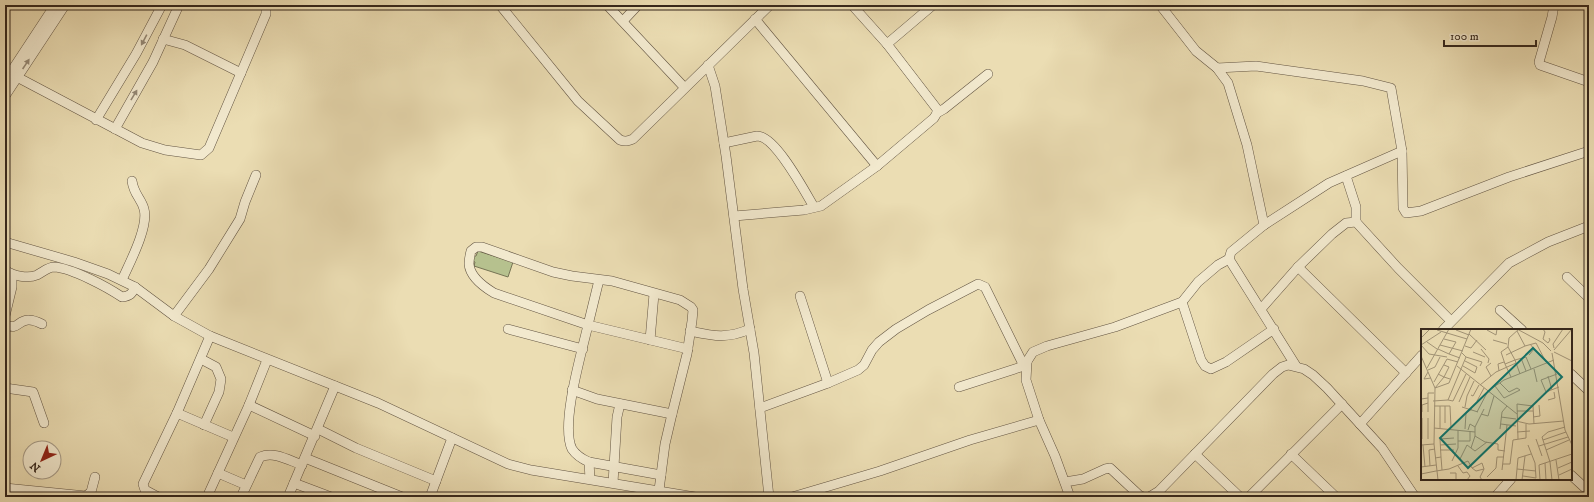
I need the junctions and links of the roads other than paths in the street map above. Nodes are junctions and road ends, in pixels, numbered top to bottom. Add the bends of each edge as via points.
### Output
1 (55, 5) edge
2 (65, 5) edge
3 (162, 5) edge
4 (179, 5) edge
5 (266, 5) edge
6 (500, 5) edge
7 (607, 5) edge
8 (638, 5) edge
9 (770, 5) edge
10 (852, 5) edge
11 (933, 5) edge
12 (1160, 5) edge
13 (1554, 5) edge
14 (755, 19) junction
15 (623, 21) junction
16 (163, 39) junction
17 (887, 44) junction
18 (136, 54) junction
19 (153, 62) junction
20 (708, 65) junction
21 (1217, 68) junction
22 (241, 73) junction
23 (988, 74) dead end
24 (17, 77) junction
25 (5, 81) edge
26 (1589, 82) edge
27 (684, 87) junction
28 (5, 96) edge
29 (937, 113) junction
30 (96, 120) junction
31 (115, 129) junction
32 (724, 143) junction
33 (1402, 151) junction
34 (1589, 151) edge
35 (877, 166) junction
36 (256, 175) dead end
37 (1346, 176) junction
38 (132, 181) dead end
39 (814, 207) junction
40 (734, 216) junction
41 (1356, 222) junction
42 (1264, 225) junction
43 (1589, 226) edge
44 (5, 242) edge
45 (1229, 259) junction
46 (1298, 267) junction
47 (9, 273) edge
48 (1567, 277) dead end
49 (122, 280) junction
50 (599, 280) junction
51 (135, 288) junction
52 (654, 294) junction
53 (800, 296) dead end
54 (1589, 298) edge
55 (1182, 302) junction
56 (1261, 309) junction
57 (1500, 310) dead end
58 (5, 316) edge
59 (174, 316) junction
60 (1451, 321) junction
61 (5, 324) edge
62 (42, 324) dead end
63 (588, 325) junction
64 (508, 329) dead end
65 (750, 329) junction
66 (1274, 329) junction
67 (1444, 329) edge
68 (1521, 329) edge
69 (690, 332) junction
70 (210, 336) junction
71 (650, 340) junction
72 (583, 349) junction
73 (688, 349) junction
74 (1421, 356) edge
75 (200, 359) junction
76 (268, 360) junction
77 (1025, 364) junction
78 (1296, 366) junction
79 (1406, 373) junction
80 (1572, 375) edge
81 (828, 383) junction
82 (335, 386) junction
83 (959, 387) dead end
84 (5, 388) edge
85 (572, 390) junction
86 (1589, 391) edge
87 (620, 404) junction
88 (1342, 404) junction
89 (249, 405) junction
90 (760, 408) junction
91 (177, 413) junction
92 (672, 414) junction
93 (1039, 420) junction
94 (44, 422) dead end
95 (1027, 424) junction
96 (1360, 424) junction
97 (204, 425) junction
98 (1044, 430) junction
99 (316, 432) junction
100 (233, 437) junction
101 (452, 438) junction
102 (1195, 454) junction
103 (1291, 454) junction
104 (303, 461) junction
105 (588, 462) junction
106 (614, 467) junction
107 (218, 473) junction
108 (661, 475) junction
109 (1572, 476) edge
110 (95, 477) dead end
111 (590, 479) junction
112 (1510, 480) edge
113 (436, 481) junction
114 (1065, 482) junction
115 (294, 483) junction
116 (612, 483) junction
117 (246, 485) junction
118 (5, 488) edge
119 (1589, 488) edge
120 (659, 490) junction
121 (643, 493) edge
122 (1413, 496) edge
123 (158, 497) edge
124 (207, 497) edge
125 (240, 497) edge
126 (288, 497) edge
127 (331, 497) edge
128 (402, 497) edge
129 (430, 497) edge
130 (691, 497) edge
131 (769, 497) edge
132 (792, 497) edge
133 (1070, 497) edge
134 (1143, 497) edge
135 (1149, 497) edge
136 (1240, 497) edge
137 (1249, 497) edge
138 (1336, 497) edge
139 (1495, 497) edge

1 - 25 street
24 -> 2 street
3 -> 18 street
4 - 16 street
5 - 22 street via 266,14
6 - 27 street via 578,101 620,140 633,139
7 - 15 street
8 - 15 street
9 - 14 street
10 - 17 street
11 - 17 street
12 - 21 street via 1196,51
13 - 26 street via 1540,65
14 - 20 street
14 - 35 street
15 - 27 street
16 - 19 street
16 - 22 street via 185,45
17 - 29 street via 937,109
18 - 19 street
18 - 30 street
31 -> 19 street
20 - 27 street
20 - 32 street via 715,86
21 - 33 street via 1256,66 1363,81 1391,88
21 - 42 street via 1228,83 1236,105
22 - 31 street via 209,148 201,155 165,150
23 - 29 street
24 - 28 street
24 - 30 street
29 - 35 street
30 - 31 street
32 - 39 street via 757,136 768,140 790,167
32 - 40 street
33 - 34 street via 1403,208 1406,213 1420,211 1509,177
33 - 37 street
35 - 39 street via 821,206
36 - 59 street via 240,219 209,269
37 - 41 street via 1356,207
37 - 42 street via 1329,183
38 - 49 street via 144,216 139,242
39 - 40 street
40 - 65 street
41 - 46 street via 1346,223
41 - 60 street
42 - 45 street via 1231,252
43 - 60 street via 1548,242 1509,263
44 - 49 street via 74,262
45 - 55 street via 1198,282
45 - 56 street
46 - 56 street
46 - 79 street
47 - 51 street via 30,277 55,267 91,280 122,297 132,294
47 - 58 street via 12,287
48 - 54 street
49 - 51 street
50 - 52 street via 612,281
50 - 63 street
50 - 63 street via 553,272 482,247 476,247 471,251 469,264 484,287 494,293
51 - 59 street
52 - 69 street via 680,300 691,307 693,310
52 - 71 street
53 - 81 street
55 - 66 street via 1202,360 1211,369 1226,362
55 - 77 street via 1115,327 1047,346 1033,352
56 - 66 street
57 - 68 street
59 - 70 street
60 - 67 street
61 - 62 street via 15,327 29,320
63 - 71 street
63 - 72 street
64 - 72 street
65 - 69 street via 728,336
65 - 90 street
66 - 78 street
69 - 73 street
70 - 75 street
70 - 76 street
71 - 73 street
72 - 85 street
73 - 92 street
74 - 79 street
75 - 91 street
75 - 97 street via 216,367 221,379 219,392
76 - 82 street
76 - 89 street
77 - 81 street via 985,287 978,284 896,329 879,342 858,370
77 - 83 street
77 - 93 street via 1026,380
78 - 88 street via 1313,375
78 - 102 street via 1282,367 1273,374
79 - 96 street
80 - 86 street
81 - 90 street
82 - 99 street
82 - 101 street
84 - 94 street via 33,392
85 - 87 street
85 - 105 street via 569,432 571,444 575,452
87 - 92 street
87 - 106 street
88 - 96 street
88 - 103 street
89 - 99 street
89 - 100 street
90 - 131 street
91 - 97 street
91 - 123 street via 143,484 145,490
92 - 108 street
93 - 95 street
93 - 98 street
95 - 98 street
95 - 132 street
96 - 122 street via 1382,448
97 - 100 street
98 - 114 street
99 - 104 street
99 - 113 street
100 - 107 street
101 - 111 street via 508,464
101 - 113 street
102 - 135 street via 1159,491
102 - 136 street
103 - 137 street
103 - 138 street
104 - 115 street
104 - 117 street via 266,454 260,457
104 - 128 street
105 - 106 street
105 - 111 street
106 - 108 street
106 - 116 street
107 - 117 street
107 - 124 street
108 - 120 street
109 - 119 street
110 - 118 street via 91,492 86,496
111 - 116 street
112 - 139 street
113 - 129 street
114 - 133 street
114 - 134 street via 1083,479 1110,468
115 - 126 street
115 - 127 street
116 - 121 street
117 - 125 street
120 - 121 street
120 - 130 street

